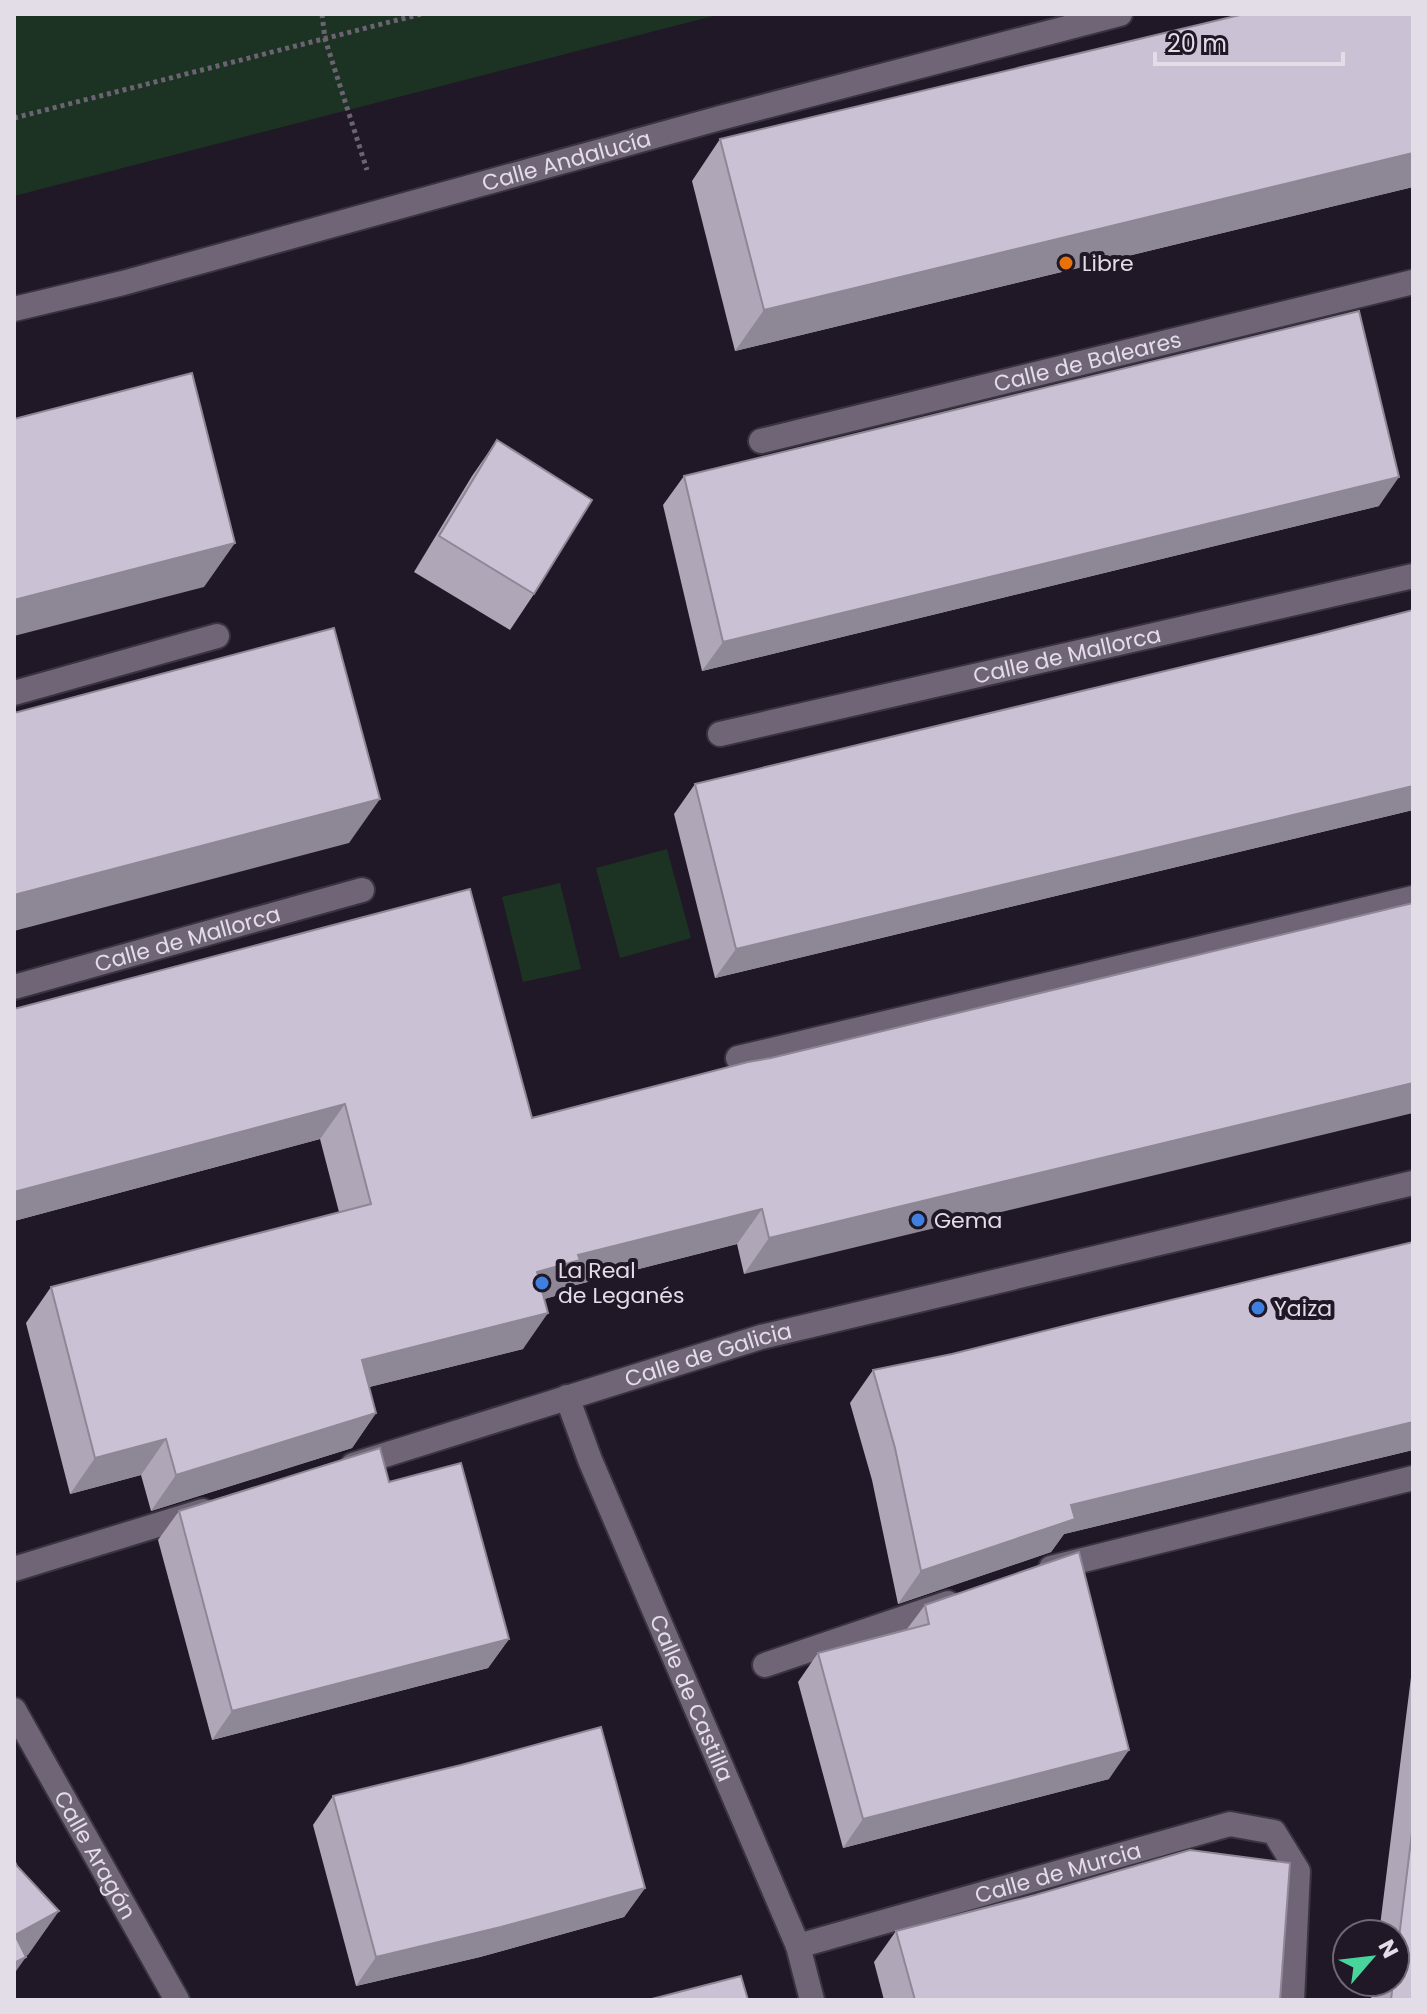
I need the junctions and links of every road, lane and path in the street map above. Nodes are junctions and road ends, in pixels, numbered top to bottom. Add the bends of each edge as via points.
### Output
1 (322, 14) edge
2 (421, 14) edge
3 (1120, 14) edge
4 (325, 39) junction
5 (14, 118) edge
6 (380, 212) junction
7 (1413, 282) edge
8 (14, 309) edge
9 (761, 441) dead end
10 (1413, 576) edge
11 (217, 636) dead end
12 (14, 693) edge
13 (720, 734) dead end
14 (362, 890) dead end
15 (1413, 898) edge
16 (14, 987) edge
17 (738, 1058) dead end
18 (1413, 1183) edge
19 (567, 1397) junction
20 (331, 1471) edge
21 (1413, 1478) edge
22 (227, 1503) edge
23 (14, 1569) edge
24 (1027, 1576) edge
25 (969, 1596) edge
26 (765, 1665) dead end
27 (14, 1710) edge
28 (798, 1946) junction
29 (177, 2000) edge
30 (812, 2000) edge
31 (1292, 2000) edge

1 - 4 path
2 - 4 path
3 - 6 street, Calle Andalucía
4 - 5 path
4 - 6 path
6 - 8 street, Calle Andalucía
7 - 9 street, Calle de Baleares
10 - 13 street, Calle de Mallorca
11 - 12 street
14 - 16 street, Calle de Mallorca
15 - 17 street
18 - 19 street, Calle de Galicia via 761,1337
19 - 20 street, Calle de Galicia
19 - 28 street, Calle de Castilla
21 - 24 street
22 - 23 street
25 - 26 street
27 - 29 street, Calle Aragón
28 - 30 street, Calle de Castilla
28 - 31 street, Calle de Murcia via 1230,1824 1274,1832 1298,1871

